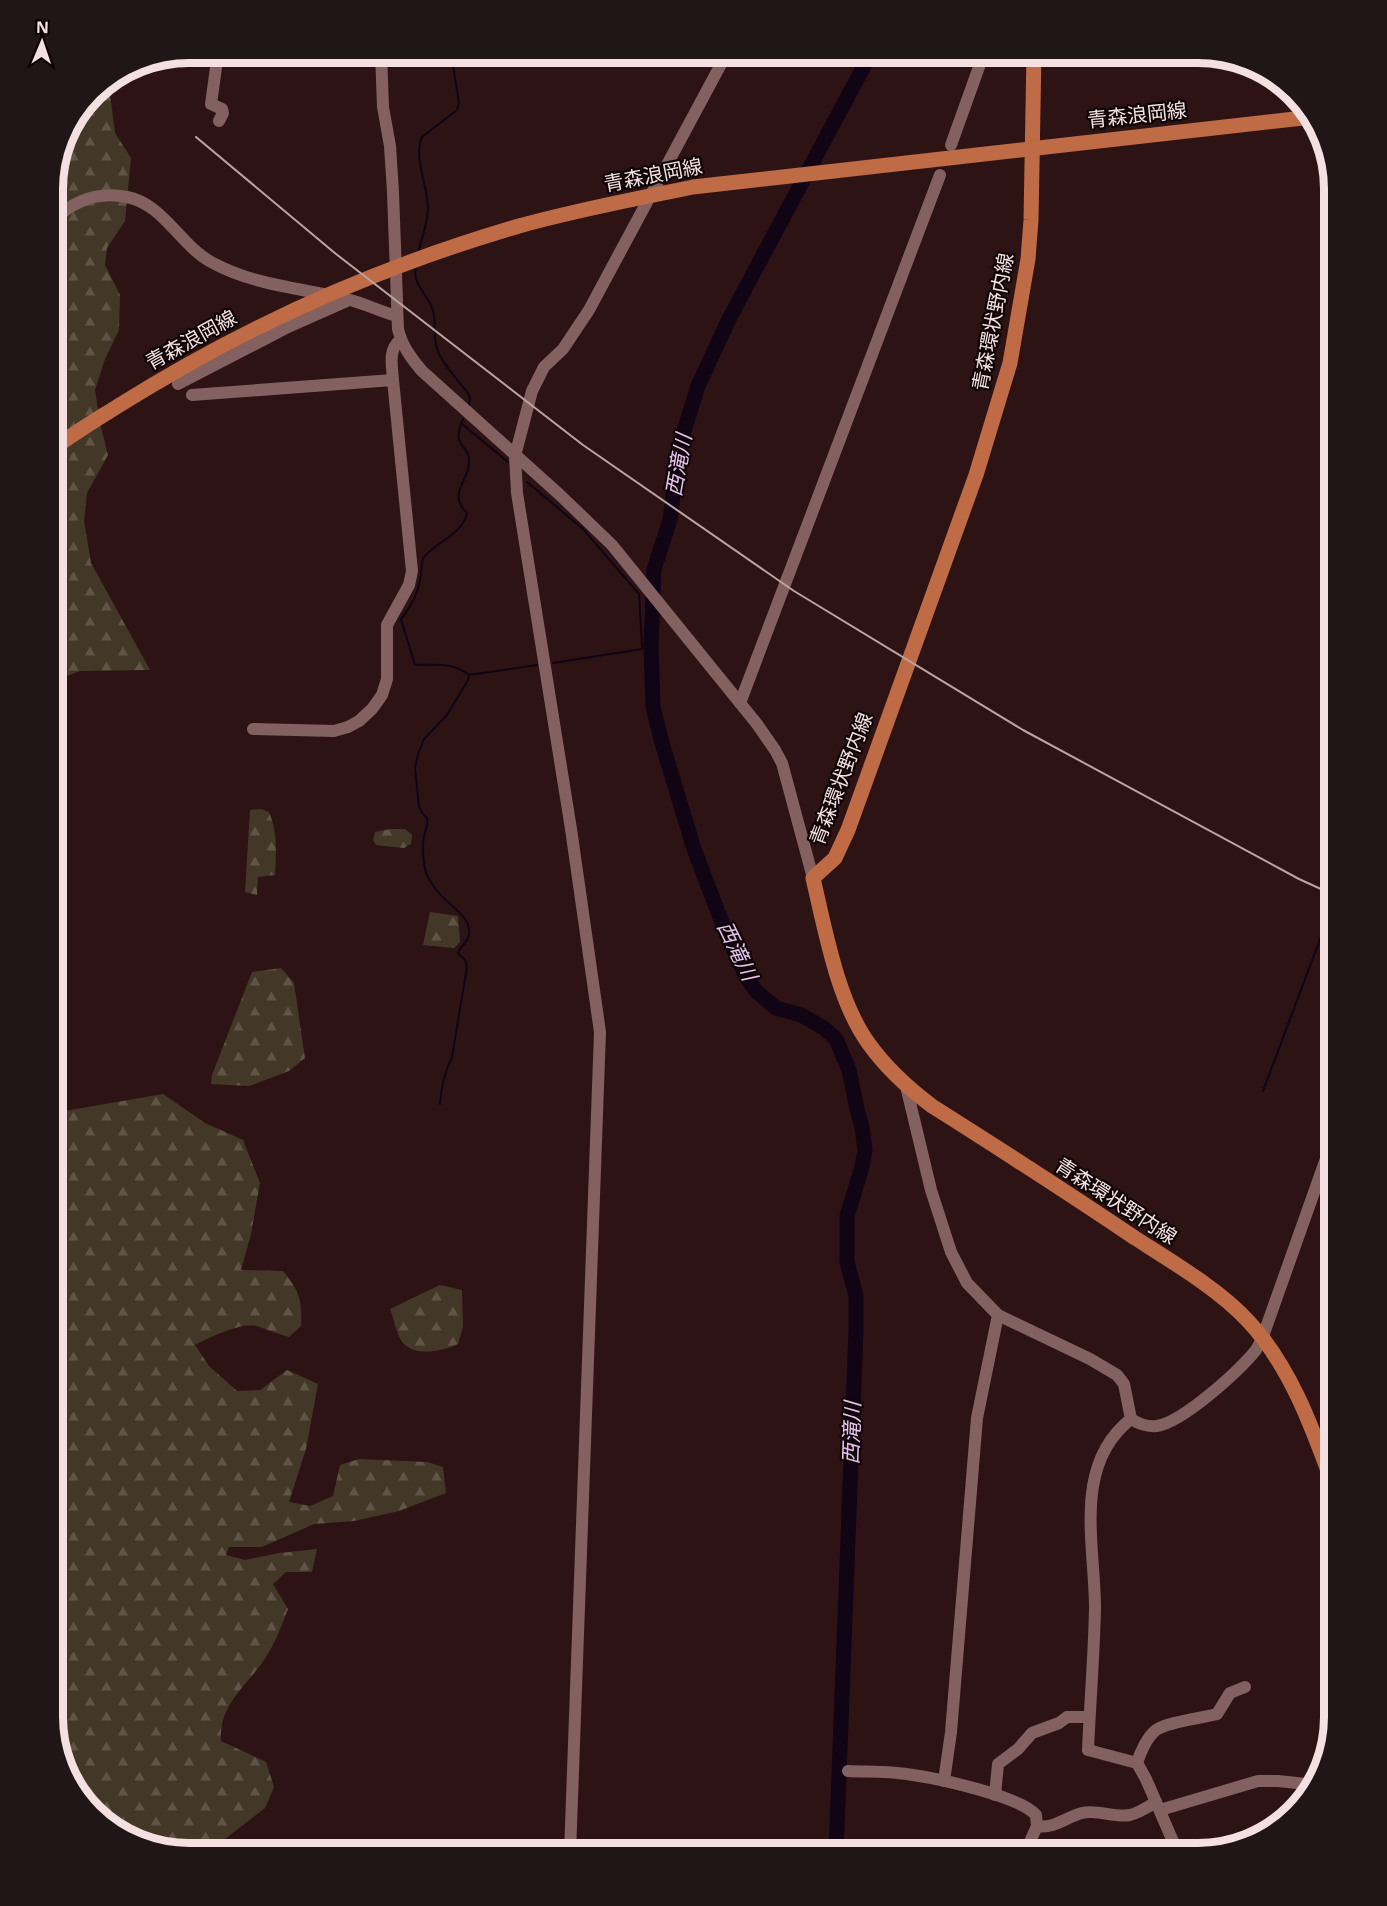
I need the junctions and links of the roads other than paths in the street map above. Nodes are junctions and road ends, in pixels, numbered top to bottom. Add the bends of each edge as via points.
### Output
1 (217, 63) edge
2 (381, 63) edge
3 (722, 63) edge
4 (980, 63) edge
5 (1034, 63) edge
6 (1302, 118) edge
7 (219, 121) dead end
8 (951, 145) dead end
9 (1034, 147) junction
10 (940, 175) dead end
11 (63, 211) edge
12 (349, 300) junction
13 (398, 316) junction
14 (400, 340) junction
15 (393, 380) junction
16 (178, 384) dead end
17 (192, 394) dead end
18 (63, 442) edge
19 (515, 456) junction
20 (740, 703) junction
21 (253, 729) dead end
22 (813, 878) junction
23 (906, 1086) junction
24 (1324, 1167) edge
25 (998, 1315) junction
26 (1262, 1339) junction
27 (1131, 1419) junction
28 (1324, 1458) edge
29 (1245, 1687) dead end
30 (1089, 1717) junction
31 (1137, 1763) junction
32 (848, 1771) dead end
33 (944, 1781) junction
34 (1305, 1784) edge
35 (994, 1795) junction
36 (1158, 1806) junction
37 (1037, 1826) junction
38 (570, 1843) edge
39 (1029, 1843) edge
40 (1173, 1843) edge

1 - 7 street via 211,104 222,109
2 - 13 street via 390,146
3 - 19 street via 589,310 537,379
4 - 8 street
5 - 9 main road, 青森環状野内線
6 - 9 main road, 青森浪岡線
9 - 18 main road, 青森浪岡線 via 693,187 519,226 391,270 276,318 185,365
9 - 22 main road, 青森環状野内線 via 1027,268 1010,363 992,426 848,830 835,858
10 - 20 street
11 - 12 street via 84,198 108,194 130,197 147,204 188,245 232,273
12 - 13 street
12 - 16 street
13 - 14 street
14 - 15 street via 392,354
14 - 19 street via 422,371
15 - 17 street
15 - 21 street via 412,571 404,596 387,625 387,679 382,695 359,721 334,731
19 - 20 street via 612,545
19 - 38 street via 517,493 600,1032
20 - 22 street via 782,763
22 - 23 main road, 青森環状野内線 via 844,993 868,1043
23 - 25 street via 931,1190 951,1252 967,1283
23 - 26 main road, 青森環状野内線 via 1217,1294 1249,1321
24 - 26 street
25 - 27 street via 1117,1375 1124,1384
25 - 33 street via 977,1418
26 - 27 street via 1249,1359 1190,1411 1157,1426
26 - 28 main road, 青森環状野内線 via 1306,1410
27 - 30 street via 1118,1429 1107,1446 1092,1492 1095,1606
29 - 31 street via 1230,1693 1217,1714 1156,1730
30 - 31 street via 1088,1750
30 - 35 street via 1066,1717 1032,1733 998,1764
31 - 36 street
32 - 33 street via 912,1774
33 - 35 street
34 - 36 street via 1258,1781
35 - 37 street via 1032,1811
36 - 37 street via 1131,1815 1090,1811 1046,1828
36 - 40 street
37 - 39 street

